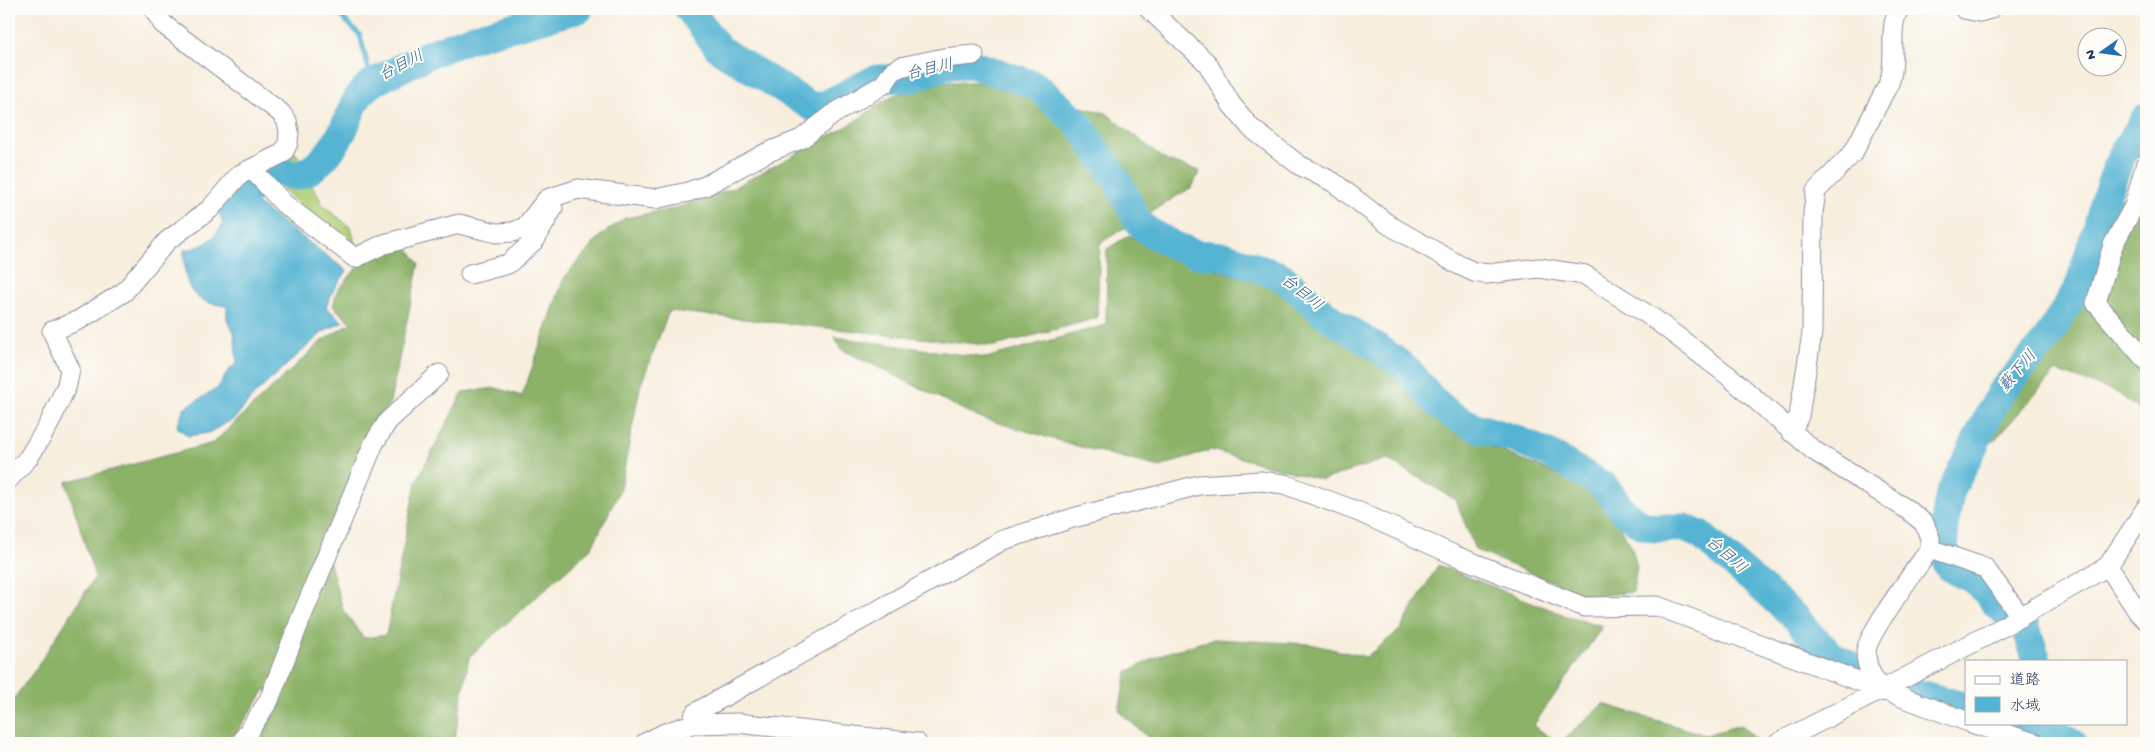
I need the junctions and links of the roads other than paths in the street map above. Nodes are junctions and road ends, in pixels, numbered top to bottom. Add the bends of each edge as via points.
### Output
1 (154, 9) edge
2 (1149, 9) edge
3 (1899, 9) edge
4 (1964, 9) edge
5 (1990, 9) edge
6 (974, 55) dead end
7 (2146, 164) edge
8 (253, 170) junction
9 (600, 191) junction
10 (470, 274) dead end
11 (2146, 360) edge
12 (439, 374) dead end
13 (1791, 432) junction
14 (9, 480) edge
15 (2146, 508) edge
16 (1938, 552) junction
17 (2108, 566) junction
18 (2021, 616) junction
19 (2146, 620) edge
20 (1883, 690) junction
21 (1965, 721) edge
22 (692, 724) junction
23 (1974, 724) edge
24 (241, 743) edge
25 (645, 743) edge
26 (917, 743) edge
27 (1778, 743) edge
28 (2035, 743) edge

1 - 8 street via 163,24 235,76 287,121 288,143 283,153
2 - 13 street via 1207,63 1231,104 1251,128 1299,165 1333,182 1389,225 1474,272 1487,274 1539,268 1585,276 1653,318 1730,377
3 - 13 street via 1895,18 1893,71 1889,83 1853,153 1816,191 1812,333 1799,416
4 - 5 street via 1979,12
6 - 9 street via 900,67 802,139 766,153 705,186 655,199
7 - 11 street via 2134,206 2113,246 2096,303
8 - 9 street via 283,204 356,258 384,244 459,224 497,233 513,232 526,227 547,200 558,194 578,189
8 - 14 street via 239,175 210,209 167,241 124,292 79,320 52,331 70,369 67,385 29,457
9 - 10 street via 560,202 550,211 535,240 508,264
12 - 24 street via 388,421 374,443 269,700
13 - 16 street via 1924,523
15 - 17 street
16 - 18 street via 1985,568
16 - 20 street via 1873,633 1866,650 1872,679
17 - 18 street
17 - 19 street
18 - 20 street
20 - 21 street
20 - 22 street via 1657,606 1584,607 1359,512 1284,484 1261,481 1198,485 1003,540 695,713
20 - 27 street
22 - 25 street
22 - 26 street via 738,723
23 - 28 street

